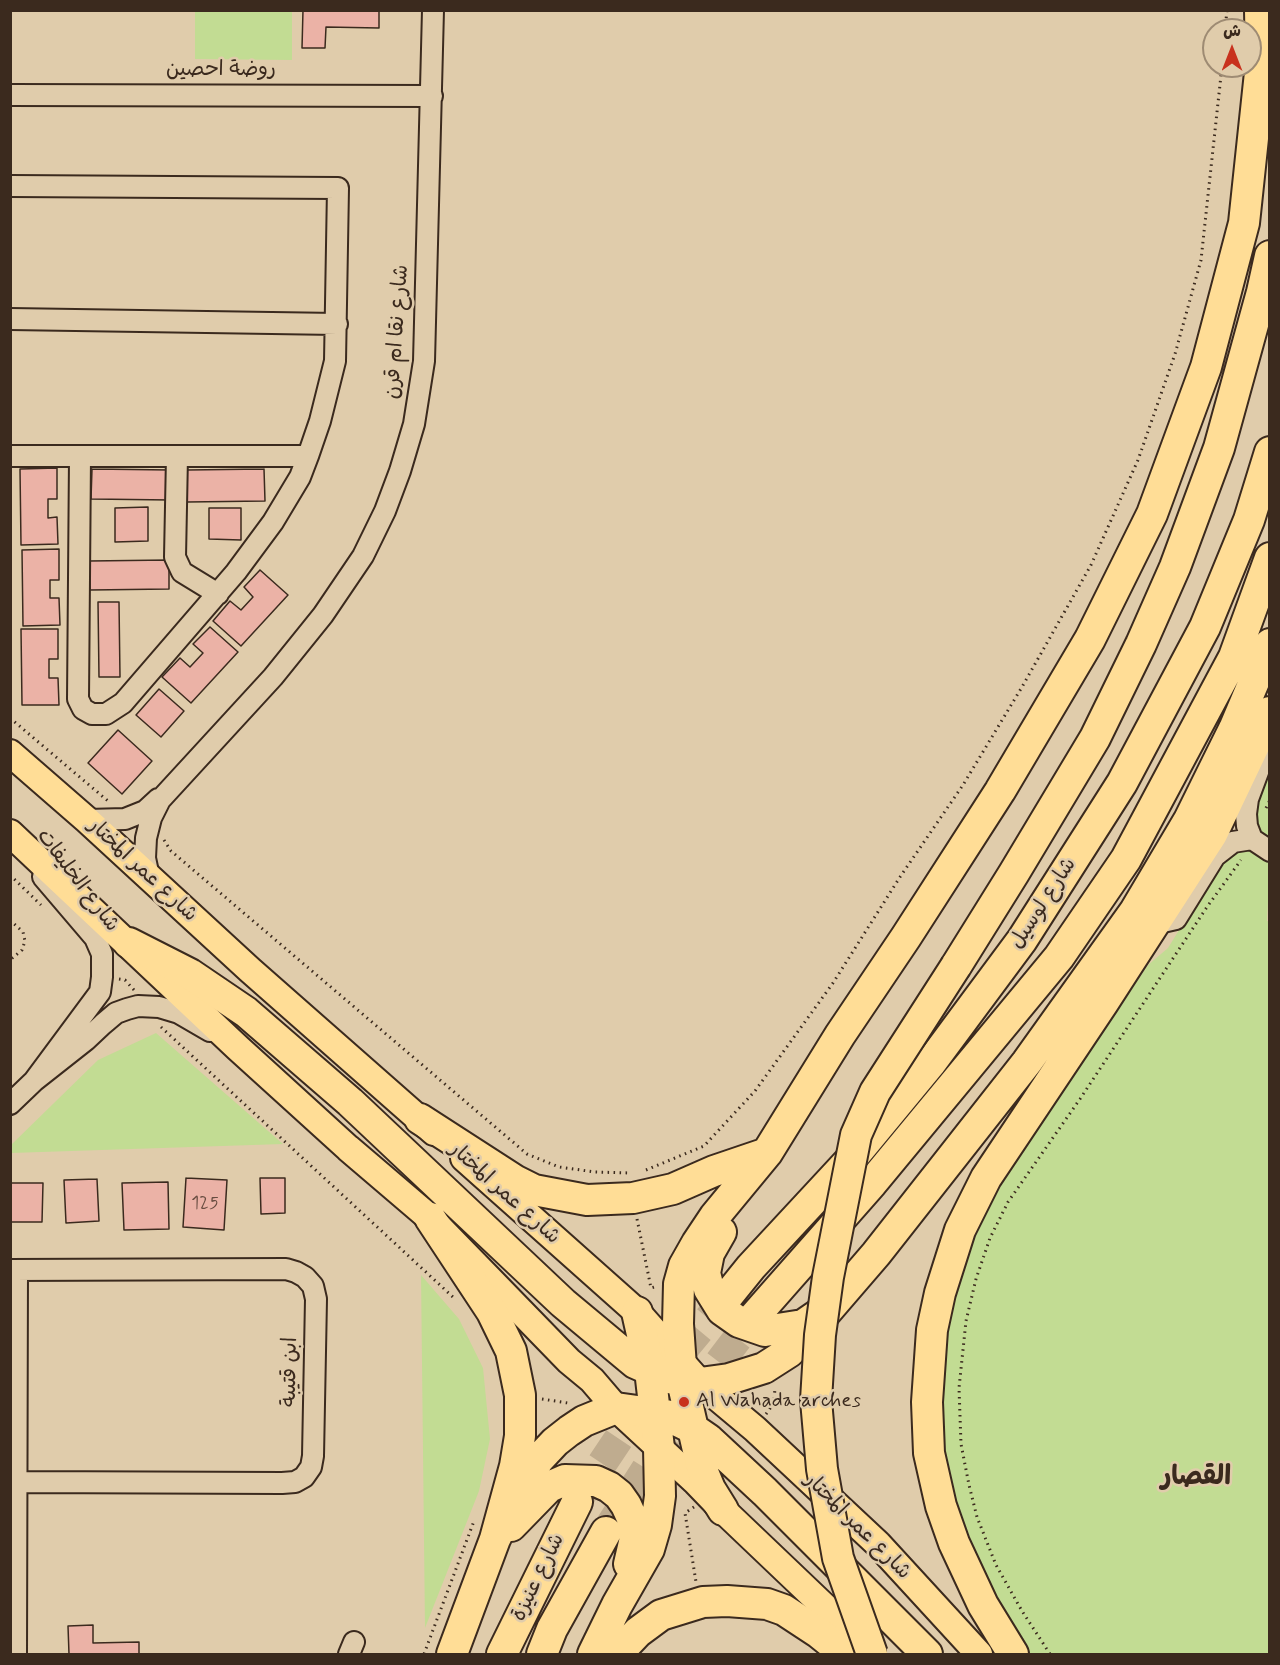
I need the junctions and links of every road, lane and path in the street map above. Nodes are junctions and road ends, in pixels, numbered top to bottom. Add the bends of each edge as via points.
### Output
1 (433, 10) edge
2 (1260, 10) edge
3 (1220, 78) edge
4 (10, 95) edge
5 (432, 96) junction
6 (10, 186) edge
7 (1269, 256) edge
8 (10, 319) edge
9 (337, 324) junction
10 (1269, 452) edge
11 (10, 456) edge
12 (177, 456) junction
13 (308, 456) junction
14 (80, 457) junction
15 (1269, 558) edge
16 (218, 594) junction
17 (1269, 644) edge
18 (10, 718) edge
19 (1266, 718) edge
20 (10, 753) edge
21 (167, 791) junction
22 (1269, 800) edge
23 (112, 805) dead end
24 (87, 820) junction
25 (10, 833) edge
26 (162, 838) dead end
27 (1252, 839) junction
28 (1269, 851) edge
29 (10, 874) edge
30 (149, 877) junction
31 (43, 906) dead end
32 (10, 920) edge
33 (1154, 924) junction
34 (129, 943) junction
35 (10, 960) edge
36 (102, 977) junction
37 (138, 1006) junction
38 (238, 1048) junction
39 (34, 1081) junction
40 (10, 1104) edge
41 (420, 1119) junction
42 (767, 1153) junction
43 (744, 1183) junction
44 (632, 1186) junction
45 (430, 1218) junction
46 (14, 1270) edge
47 (726, 1298) tunnel mouth
48 (679, 1299) junction
49 (458, 1301) dead end
50 (833, 1304) junction
51 (637, 1312) junction
52 (754, 1317) tunnel mouth
53 (764, 1368) junction
54 (650, 1370) junction
55 (688, 1376) junction
56 (616, 1408) junction
57 (656, 1413) junction
58 (692, 1428) junction
59 (755, 1429) junction
60 (659, 1448) junction
61 (18, 1482) junction
62 (713, 1500) junction
63 (577, 1502) tunnel mouth
64 (477, 1515) dead end
65 (606, 1532) tunnel mouth
66 (495, 1539) junction
67 (700, 1603) junction
68 (617, 1605) junction
69 (16, 1654) edge
70 (424, 1654) edge
71 (453, 1654) edge
72 (502, 1654) edge
73 (542, 1654) edge
74 (593, 1654) edge
75 (617, 1654) edge
76 (845, 1654) edge
77 (873, 1654) edge
78 (927, 1654) edge
79 (979, 1654) edge
80 (1013, 1654) edge
81 (1050, 1654) edge

1 - 5 street, شارع نقا ام قرن
2 - 42 highway via 1262,63 1244,223 1206,367 1152,514 1090,639 1000,791
3 - 44 path via 1201,260 1175,354 1138,460 1091,564 963,785 833,983 754,1091 704,1146 637,1174
4 - 5 street, روضة احصين
5 - 21 street, شارع نقا ام قرن via 424,361 414,424 389,501 363,556 323,615 273,677
6 - 9 street via 338,188
7 - 77 highway, bridge via 1219,448 1167,586 1095,738 875,1092 856,1135 828,1276 816,1400 822,1469 838,1558
8 - 9 street
9 - 13 street via 335,361
10 - 47 highway, شارع لوسيل via 1249,520 1205,627 1122,783 1028,930 900,1101
11 - 14 street
12 - 13 street
12 - 14 street
12 - 16 street via 175,557 182,572
13 - 16 street via 273,522
14 - 16 street via 78,699 83,709 106,714 123,703
15 - 52 highway, شارع لوسيل via 1234,657 1119,869 1059,957 872,1183
17 - 50 highway via 1234,729 1194,810 1135,911 1027,1062
18 - 23 path
19 - 27 street via 1268,744 1246,814
19 - 33 highway via 1212,834
20 - 24 main road, شارع عمر المختار
21 - 24 street, شارع نقا ام قرن via 145,811 125,819
21 - 30 street, شارع نقا ام قرن via 148,828 145,858
22 - 27 path
24 - 30 main road, شارع عمر المختار
25 - 34 main road
25 - 36 street, شارع الخليفات via 95,938 102,954
26 - 44 path via 171,851 527,1154
27 - 28 street
27 - 33 street via 1223,848 1176,919
27 - 81 path via 1008,1202 976,1279 966,1321 958,1388 961,1444 969,1485 996,1565
29 - 31 path
30 - 41 main road, شارع عمر المختار
32 - 35 path via 23,932 25,941
33 - 80 highway via 986,1178 960,1230 932,1330 928,1454 941,1506 983,1605
34 - 38 main road
34 - 54 highway via 190,974 246,1012 350,1102 563,1303 635,1363
36 - 37 path via 125,980 138,995
36 - 39 street, شارع الخليفات via 100,992
37 - 38 street via 179,1013
37 - 39 street, شارع الخليفات via 116,1014
37 - 49 path
38 - 45 main road
39 - 40 street, شارع الخليفات
41 - 44 highway via 534,1190 613,1201
41 - 51 main road, شارع عمر المختار
42 - 43 highway
42 - 44 highway via 673,1189
43 - 48 highway via 715,1216 684,1266
43 - 50 highway via 709,1253 705,1273 722,1310 739,1323 765,1331 802,1326
44 - 48 path via 651,1288 659,1286
45 - 56 main road
45 - 66 highway via 492,1312 511,1351 517,1374 520,1436
46 - 61 street
46 - 61 street, ابن قتيبة via 286,1269 305,1277 313,1286 316,1299 313,1456 304,1477 282,1483
48 - 55 highway via 678,1324
50 - 53 highway via 789,1352
51 - 54 highway
51 - 55 main road, شارع عمر المختار
53 - 55 highway via 729,1379
53 - 59 path via 776,1384 774,1403
54 - 55 highway
54 - 57 highway
55 - 58 highway
55 - 59 main road, شارع عمر المختار
56 - 57 highway
56 - 60 main road
56 - 66 highway via 584,1421 539,1459
57 - 58 highway
57 - 60 highway
58 - 62 highway
58 - 78 highway via 765,1492
59 - 79 main road, شارع عمر المختار via 878,1544
60 - 62 main road
60 - 68 highway via 656,1525 649,1549
61 - 69 street
62 - 67 path via 685,1513
62 - 77 main road
63 - 72 highway, شارع عنيزة
64 - 70 path
65 - 73 highway, شارع عنيزة
66 - 68 highway via 549,1487 565,1480 596,1481 609,1487 626,1505 635,1532
66 - 71 highway
67 - 75 highway via 661,1615
67 - 76 highway via 768,1604 784,1610
68 - 74 highway

